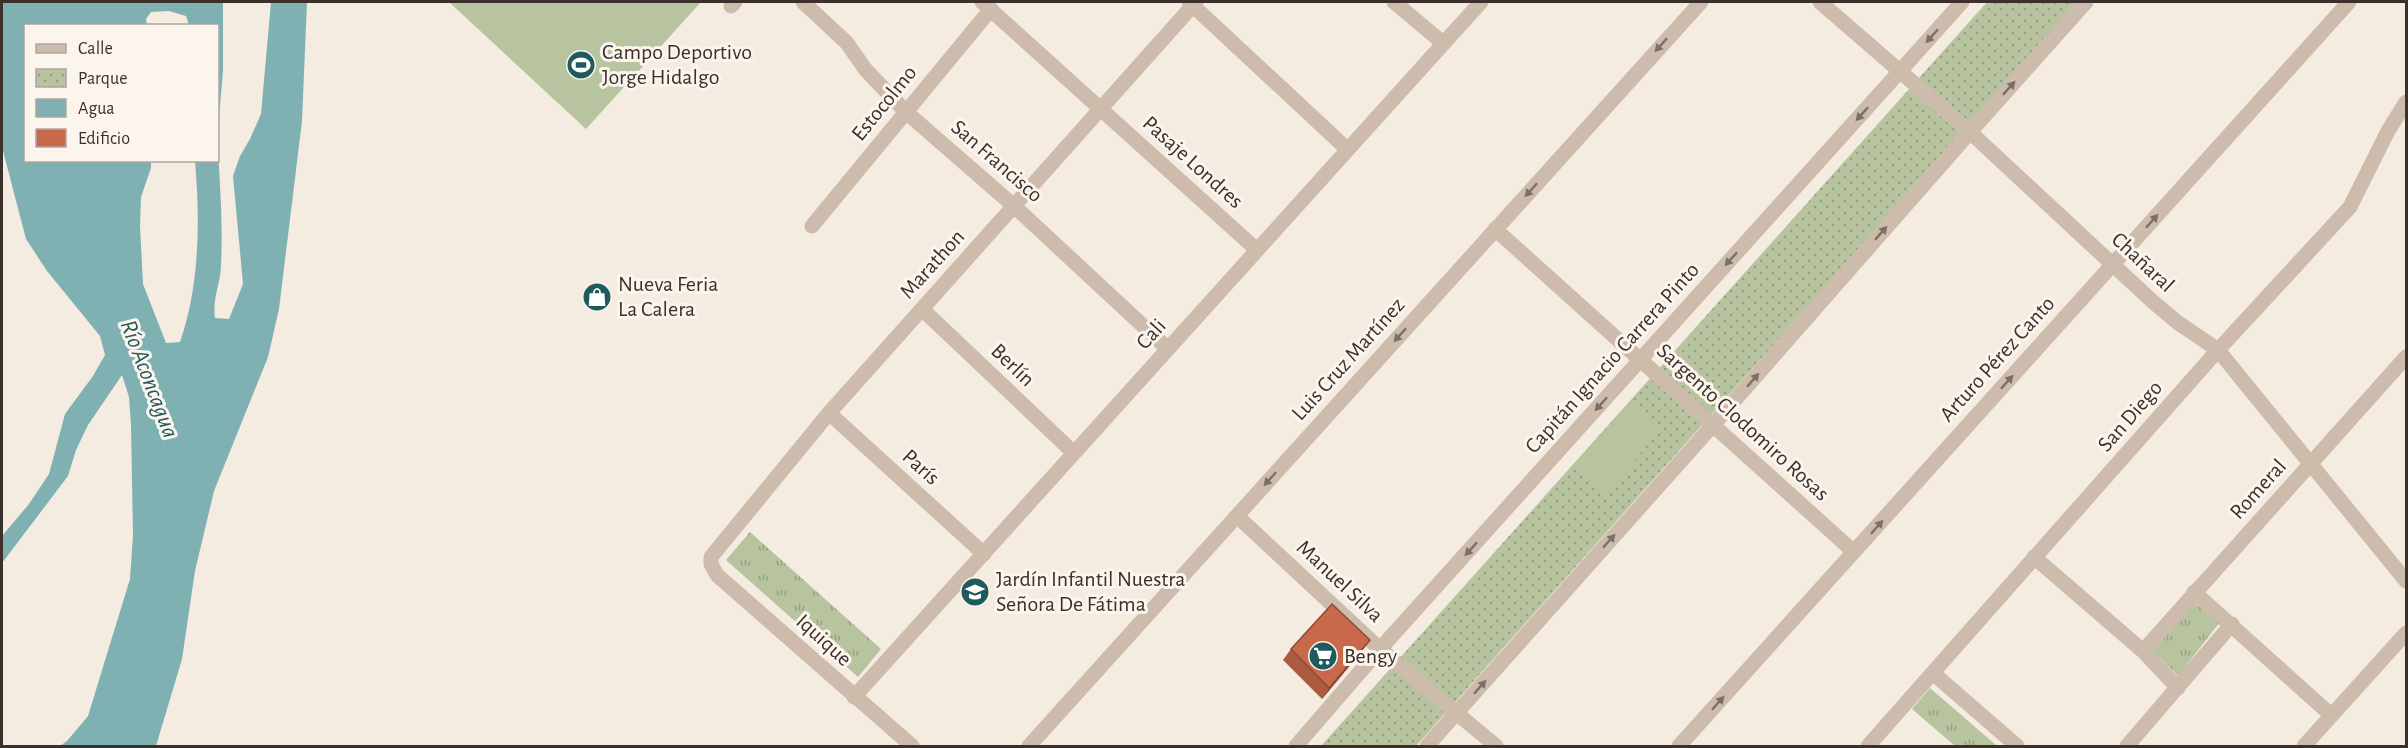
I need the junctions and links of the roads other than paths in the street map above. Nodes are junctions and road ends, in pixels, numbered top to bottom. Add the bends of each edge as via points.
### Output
1 (803, 2) edge
2 (1395, 2) edge
3 (1480, 2) edge
4 (1701, 2) edge
5 (1820, 2) edge
6 (1962, 2) edge
7 (2086, 2) edge
8 (2349, 2) edge
9 (1193, 3) edge
10 (987, 5) edge
11 (1443, 43) junction
12 (1901, 70) junction
13 (2406, 102) edge
14 (1099, 108) junction
15 (906, 112) junction
16 (1970, 132) junction
17 (1347, 149) junction
18 (1014, 206) junction
19 (812, 226) dead end
20 (1495, 229) junction
21 (1257, 250) junction
22 (2113, 265) junction
23 (922, 309) junction
24 (1168, 349) junction
25 (2218, 350) junction
26 (2406, 359) edge
27 (1641, 360) junction
28 (829, 413) junction
29 (1713, 425) junction
30 (1074, 453) junction
31 (2311, 464) junction
32 (1236, 516) junction
33 (1854, 552) junction
34 (984, 554) junction
35 (2034, 557) junction
36 (711, 564) joint
37 (2406, 581) edge
38 (2194, 592) junction
39 (2232, 624) junction
40 (2406, 633) edge
41 (1380, 649) junction
42 (2143, 651) junction
43 (1934, 674) junction
44 (2178, 688) junction
45 (854, 697) junction
46 (1457, 712) junction
47 (2331, 715) junction
48 (912, 747) edge
49 (1029, 747) edge
50 (1296, 747) edge
51 (1427, 747) edge
52 (1496, 747) edge
53 (1679, 747) edge
54 (1868, 747) edge
55 (2017, 747) edge
56 (2127, 747) edge
57 (2304, 747) edge

1 - 15 street, San Francisco via 847,44
2 - 11 street
3 - 11 street, Cali
4 -> 20 street, Luis Cruz Martínez
5 - 12 street, Chañaral
6 -> 12 street, Capitán Ignacio Carrera Pinto
16 -> 7 street
22 -> 8 street, Arturo Pérez Canto
9 - 14 street, Marathon
9 - 17 street
10 - 14 street, Pasaje Londres
10 - 15 street, Estocolmo
11 - 17 street, Cali
12 - 16 street, Chañaral
12 -> 27 street, Capitán Ignacio Carrera Pinto
13 - 25 street, San Diego via 2350,207
14 - 18 street, Marathon
14 - 21 street, Pasaje Londres
15 - 18 street, San Francisco
15 - 19 street, Estocolmo
16 - 22 street, Chañaral
29 -> 16 street
17 - 21 street, Cali
18 - 23 street, Marathon
18 - 24 street, San Francisco
20 - 27 street, Sargento Clodomiro Rosas
20 -> 32 street, Luis Cruz Martínez
21 - 24 street, Cali
22 - 25 street, Chañaral via 2177,322
33 -> 22 street, Arturo Pérez Canto
23 - 28 street, Marathon
23 - 30 street, Berlín
24 - 30 street, Cali
25 - 31 street, Chañaral
25 - 35 street, San Diego
26 - 31 street, Romeral
27 - 29 street, Sargento Clodomiro Rosas
27 -> 41 street, Capitán Ignacio Carrera Pinto
28 - 34 street, París
28 - 36 street, Marathon via 714,551
29 - 33 street, Sargento Clodomiro Rosas
46 -> 29 street
30 - 34 street, Cali
31 - 37 street, Chañaral
31 - 38 street, Romeral
32 - 41 street, Manuel Silva
32 - 49 street, Luis Cruz Martínez
53 -> 33 street, Arturo Pérez Canto
34 - 45 street, Cali
35 - 42 street
35 - 43 street, San Diego
36 - 45 street, Iquique via 717,575
38 - 39 street
38 - 42 street, Romeral
39 - 44 street
39 - 47 street
40 - 47 street
41 - 46 street, Manuel Silva
41 - 50 street, Capitán Ignacio Carrera Pinto
42 - 44 street
43 - 54 street, San Diego
43 - 55 street
44 - 56 street
45 - 48 street, Iquique
46 - 51 street
46 - 52 street, Manuel Silva
47 - 57 street

